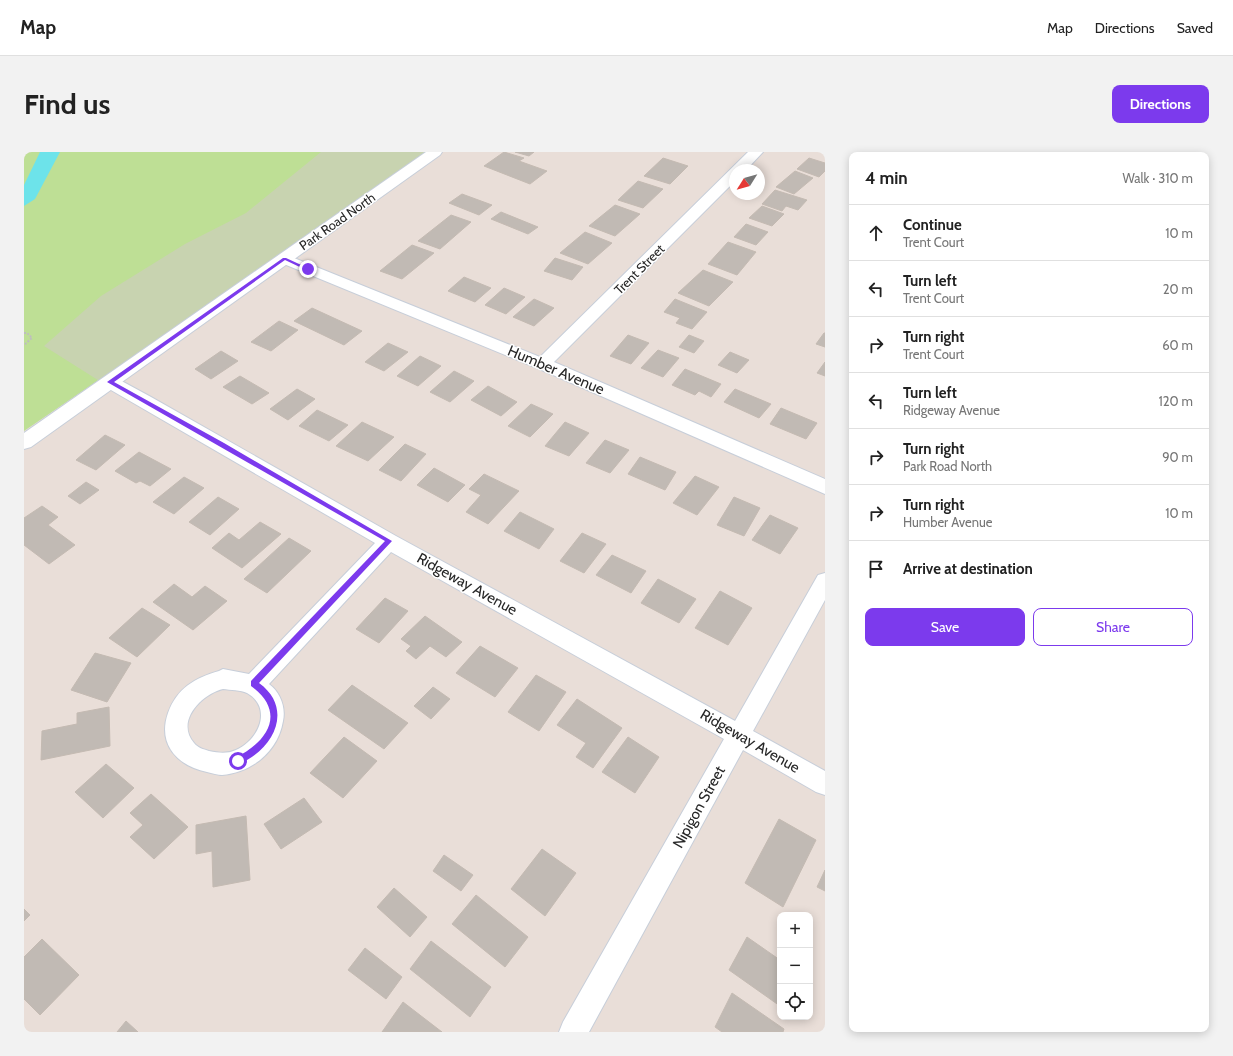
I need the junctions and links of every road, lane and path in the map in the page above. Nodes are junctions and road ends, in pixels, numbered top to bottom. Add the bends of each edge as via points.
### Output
1 (435, 152) edge
2 (756, 152) edge
3 (744, 164) edge
4 (729, 179) edge
5 (284, 258) junction
6 (24, 334) edge
7 (24, 344) edge
8 (543, 364) junction
9 (110, 382) junction
10 (24, 442) edge
11 (825, 487) edge
12 (389, 541) junction
13 (825, 581) edge
14 (254, 684) dead end
15 (740, 734) junction
16 (825, 784) edge
17 (573, 1032) edge

1 - 5 main road, Park Road North
2 - 3 street
4 - 8 street, Trent Street
5 - 8 street, Humber Avenue
5 - 9 main road, Park Road North
6 - 7 path via 27,333 32,338
8 - 11 street, Humber Avenue
9 - 10 main road, Park Road North
9 - 12 street, Ridgeway Avenue
12 - 14 street
12 - 15 street, Ridgeway Avenue
13 - 15 street, Nipigon Street
15 - 16 street, Ridgeway Avenue
15 - 17 street, Nipigon Street

